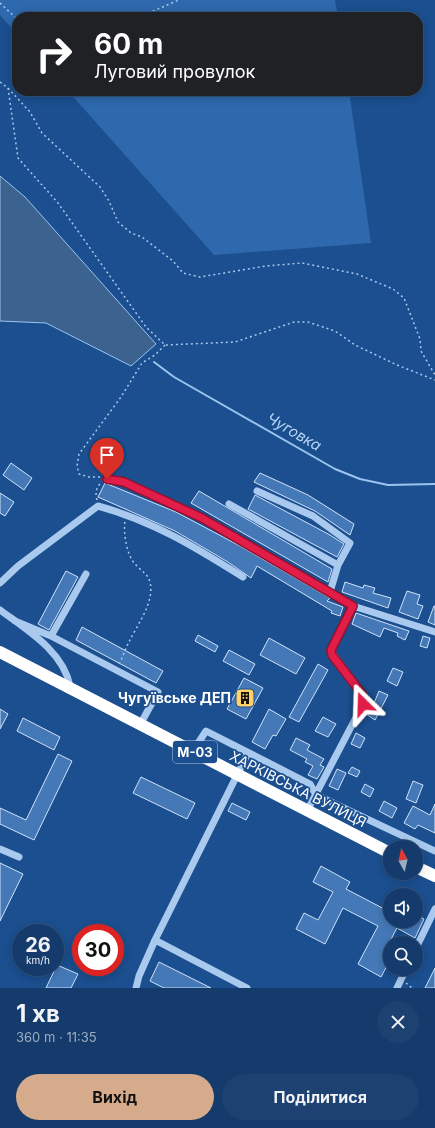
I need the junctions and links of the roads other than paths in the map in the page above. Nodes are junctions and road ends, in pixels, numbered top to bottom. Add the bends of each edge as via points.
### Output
1 (107, 479) road end
2 (257, 491) dead end
3 (229, 504) dead end
4 (338, 565) junction
5 (86, 574) dead end
6 (243, 577) dead end
7 (0, 583) edge
8 (330, 592) junction
9 (353, 606) junction
10 (0, 610) edge
11 (15, 621) junction
12 (435, 632) edge
13 (51, 636) junction
14 (0, 652) edge
15 (70, 686) junction
16 (141, 723) junction
17 (193, 751) junction
18 (248, 753) junction
19 (238, 775) junction
20 (316, 795) junction
21 (308, 811) junction
22 (0, 849) edge
23 (383, 849) edge
24 (435, 851) edge
25 (19, 857) dead end
26 (423, 870) edge
27 (435, 876) edge
28 (435, 909) edge
29 (422, 936) edge
30 (155, 940) junction
31 (403, 976) edge
32 (136, 988) edge
33 (247, 988) edge
34 (397, 988) edge

1 - 8 street via 124,482 202,518
2 - 4 street via 313,516 350,543
3 - 4 street
4 - 8 street
5 - 13 street
6 - 7 street via 180,538 126,514 98,506 18,566
8 - 9 street
9 - 12 street
9 - 20 street via 331,650 332,655 362,694 363,704
10 - 11 street
11 - 13 street
11 - 15 street via 57,658 68,676
13 - 16 street via 158,692
14 - 15 highway, ХАРКІВСЬКА ВУЛИЦЯ / М-03
15 - 16 highway, ХАРКІВСЬКА ВУЛИЦЯ / М-03
16 - 17 highway, ХАРКІВСЬКА ВУЛИЦЯ / М-03
17 - 18 street via 206,731
17 - 19 highway, ХАРКІВСЬКА ВУЛИЦЯ / М-03
18 - 19 street
18 - 20 street via 310,784
19 - 21 highway, ХАРКІВСЬКА ВУЛИЦЯ / М-03
19 - 30 street
20 - 21 street
20 - 24 street
21 - 23 highway, ХАРКІВСЬКА ВУЛИЦЯ / М-03
22 - 25 street
26 - 27 highway
28 - 29 street
30 - 32 street
30 - 33 street
31 - 34 street

